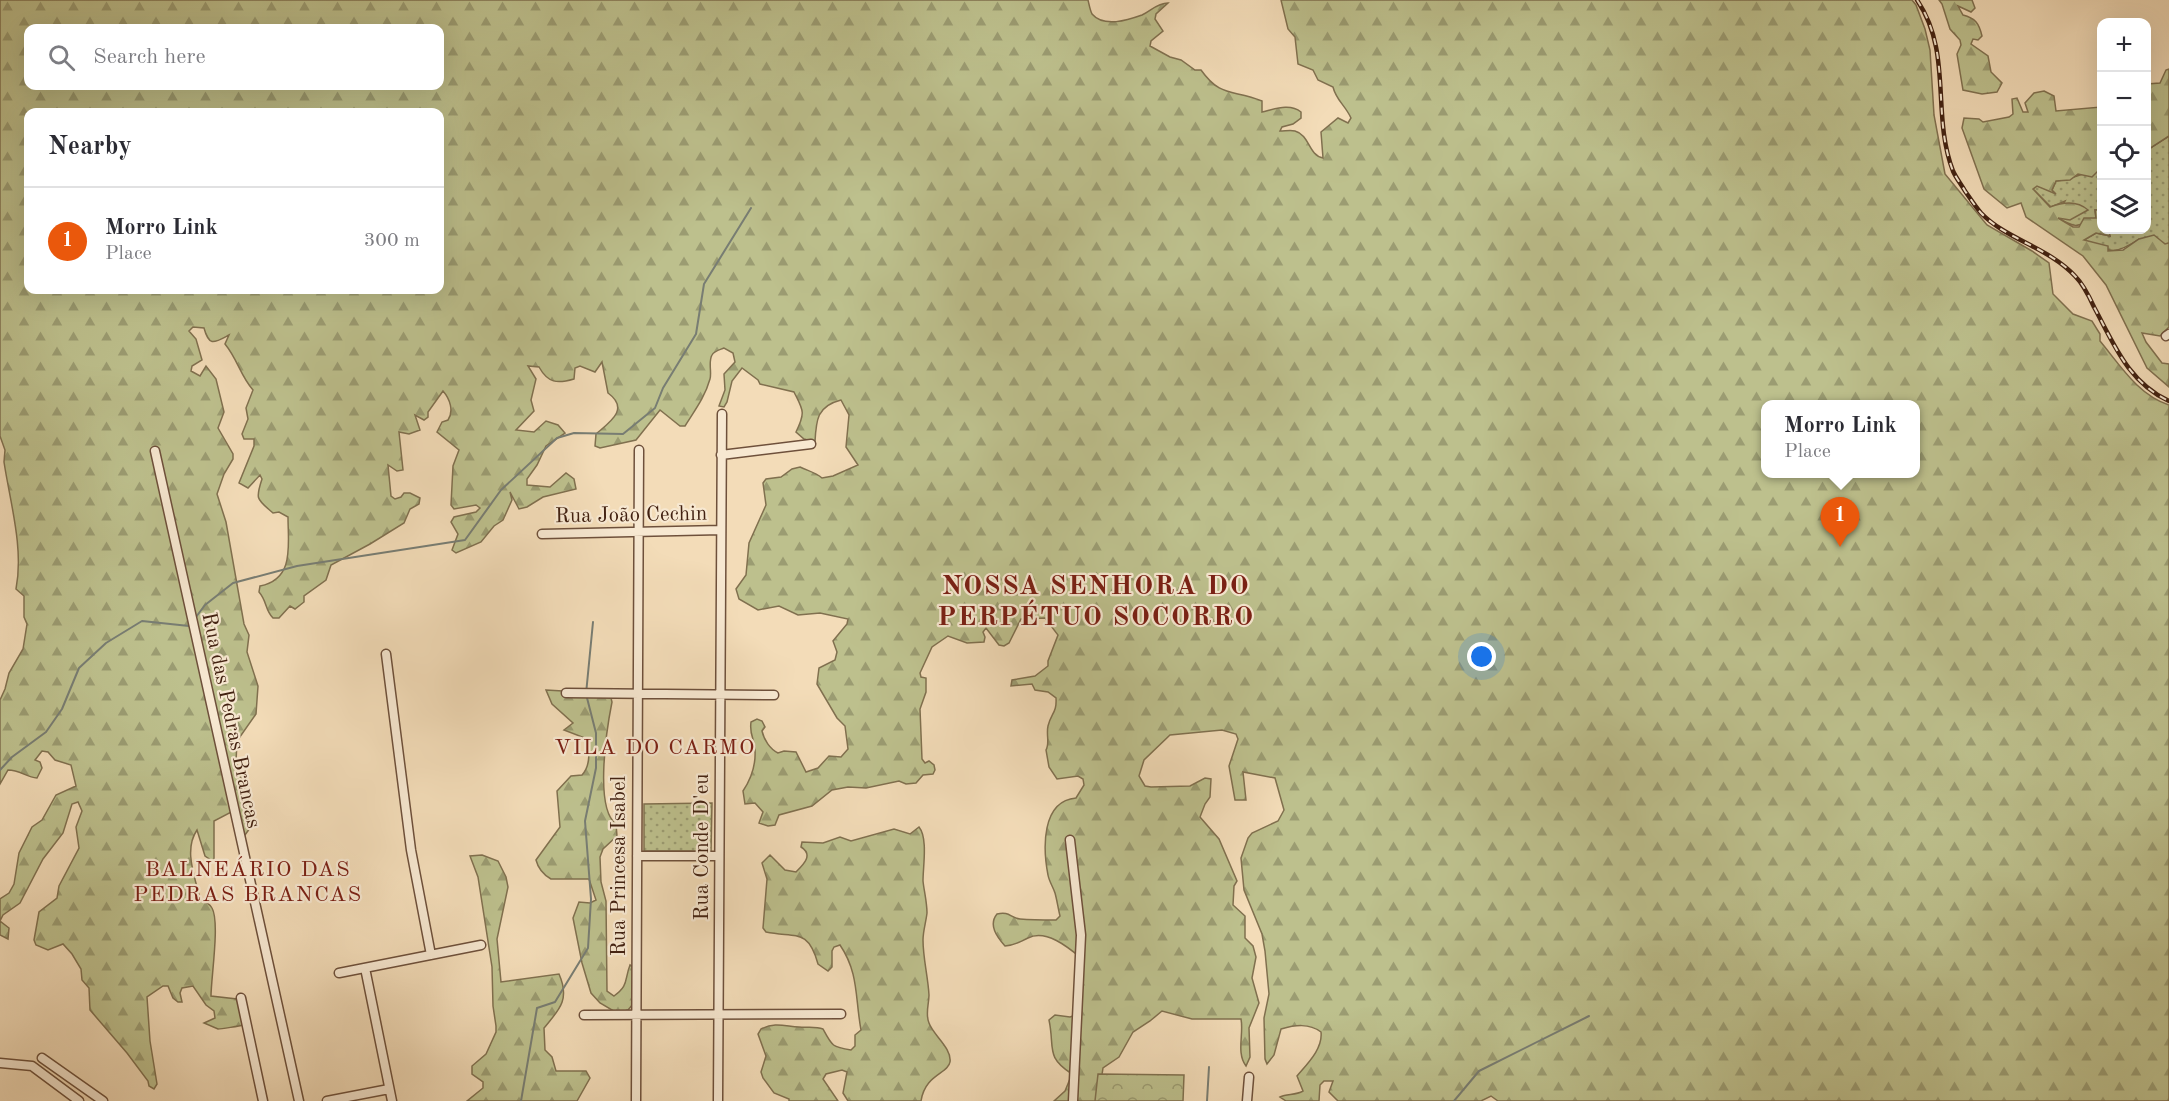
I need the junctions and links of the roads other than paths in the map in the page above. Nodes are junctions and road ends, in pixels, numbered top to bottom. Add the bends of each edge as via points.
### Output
1 (722, 414) dead end
2 (811, 444) dead end
3 (639, 450) dead end
4 (154, 451) dead end
5 (722, 455) junction
6 (721, 530) junction
7 (638, 532) junction
8 (542, 534) dead end
9 (386, 654) dead end
10 (566, 693) dead end
11 (637, 693) junction
12 (720, 694) junction
13 (774, 695) dead end
14 (1070, 840) dead end
15 (637, 856) junction
16 (719, 856) junction
17 (481, 945) dead end
18 (431, 955) junction
19 (365, 968) junction
20 (339, 973) dead end
21 (241, 998) dead end
22 (841, 1014) dead end
23 (584, 1015) dead end
24 (636, 1015) junction
25 (718, 1015) junction
26 (42, 1058) dead end
27 (0, 1063) edge
28 (1250, 1077) dead end
29 (72, 1079) junction
30 (389, 1089) junction
31 (66, 1091) junction
32 (79, 1101) edge
33 (103, 1101) edge
34 (263, 1101) edge
35 (299, 1101) edge
36 (327, 1101) edge
37 (392, 1101) edge
38 (636, 1101) edge
39 (718, 1101) edge
40 (1073, 1101) edge
41 (1247, 1101) edge

1 - 5 street, Rua Conde D'eu
2 - 5 street
3 - 7 street, Rua Princesa Isabel
4 - 35 street, Rua das Pedras Brancas
5 - 6 street, Rua Conde D'eu
6 - 7 street, Rua João Cechin
6 - 12 street, Rua Conde D'eu
7 - 8 street, Rua João Cechin
7 - 11 street, Rua Princesa Isabel
9 - 18 street via 411,850
10 - 11 street
11 - 12 street
11 - 15 street, Rua Princesa Isabel
12 - 13 street
12 - 16 street, Rua Conde D'eu
14 - 40 street via 1080,935
15 - 16 street
15 - 24 street, Rua Princesa Isabel
16 - 25 street, Rua Conde D'eu
17 - 18 street
18 - 19 street
19 - 20 street
19 - 30 street
21 - 34 street
22 - 25 street
23 - 24 street
24 - 25 street
24 - 38 street, Rua Princesa Isabel
25 - 39 street, Rua Conde D'eu
26 - 29 street
27 - 31 street via 32,1066
28 - 41 street
29 - 31 street
29 - 33 street
30 - 36 street
30 - 37 street
31 - 32 street

